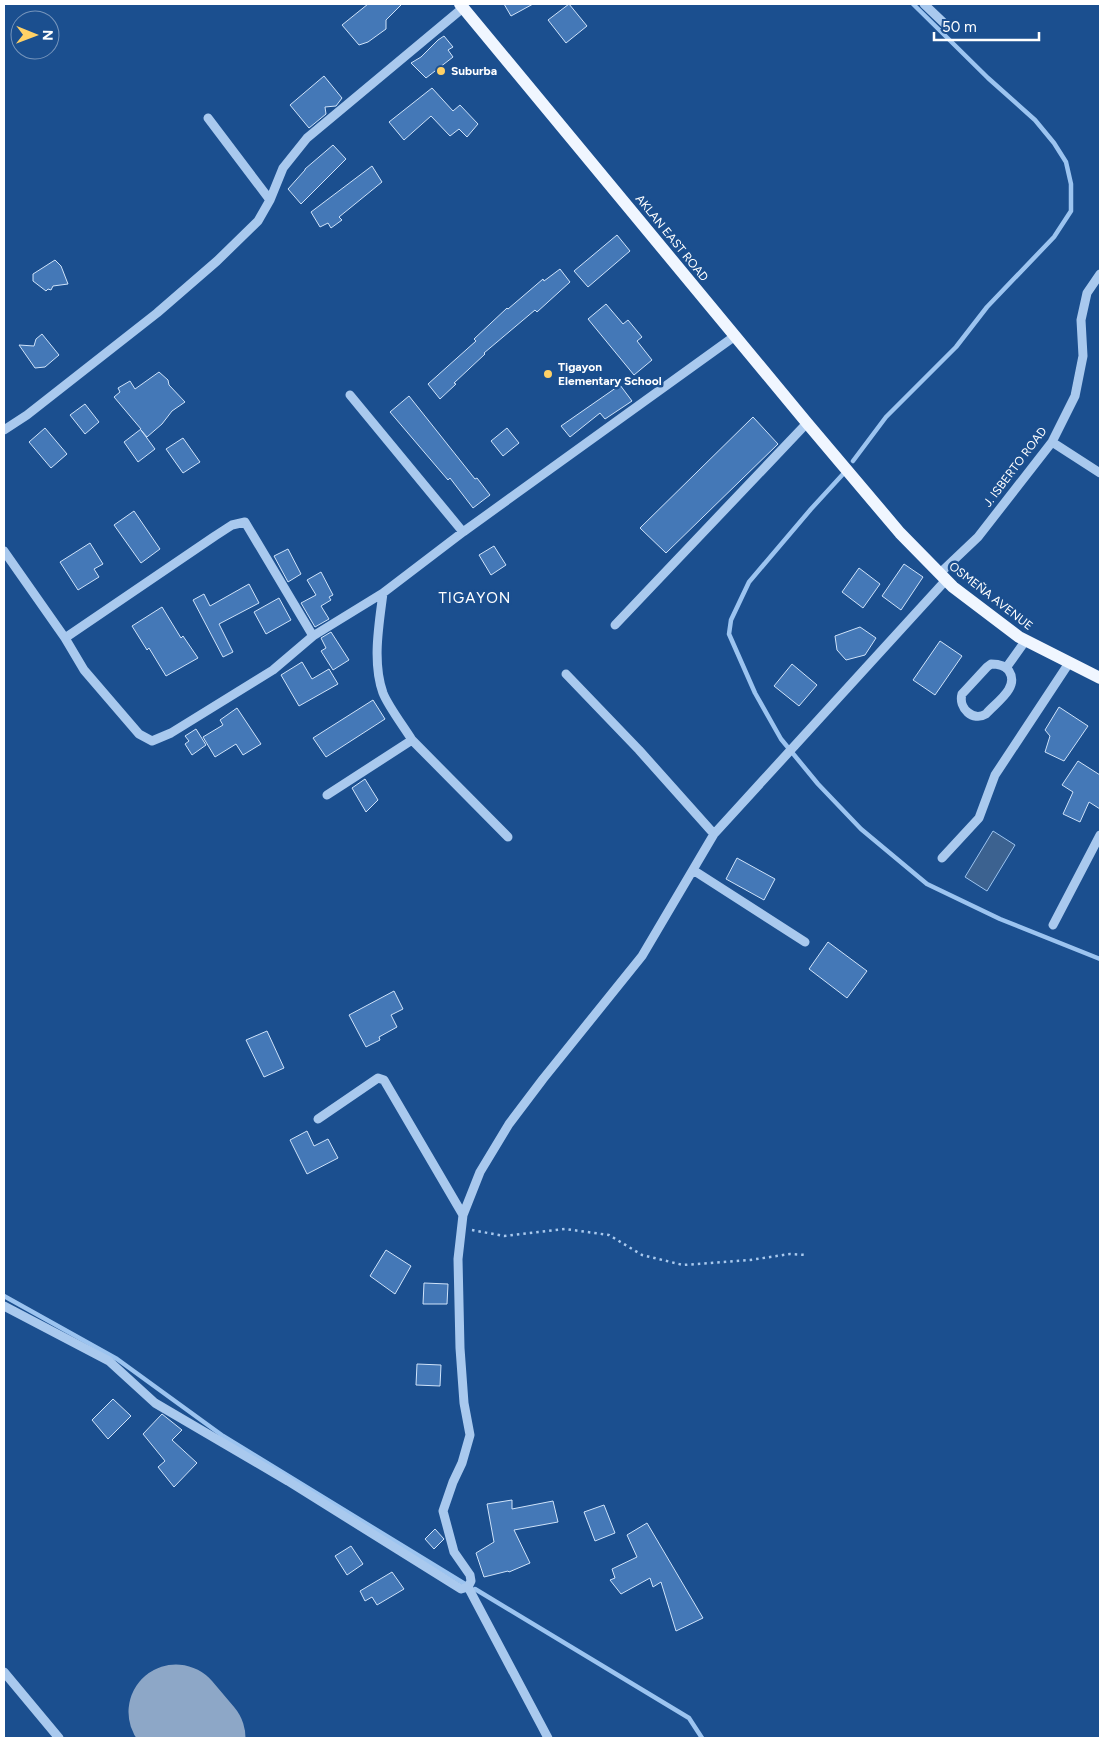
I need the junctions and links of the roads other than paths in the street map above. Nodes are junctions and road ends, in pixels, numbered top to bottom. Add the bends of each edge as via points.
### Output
1 (924, 4) edge
2 (462, 6) edge
3 (946, 25) dead end
4 (208, 118) dead end
5 (270, 200) junction
6 (1100, 274) edge
7 (735, 336) junction
8 (350, 395) dead end
9 (807, 423) junction
10 (4, 430) edge
11 (1052, 442) junction
12 (1100, 473) edge
13 (862, 490) joint
14 (463, 532) junction
15 (4, 551) edge
16 (942, 577) junction
17 (383, 593) junction
18 (616, 625) dead end
19 (313, 636) junction
20 (65, 638) junction
21 (1026, 640) junction
22 (1070, 663) junction
23 (1006, 668) junction
24 (566, 674) dead end
25 (1100, 678) edge
26 (412, 740) junction
27 (327, 795) dead end
28 (714, 834) junction
29 (1100, 835) edge
30 (508, 837) dead end
31 (942, 858) dead end
32 (693, 870) junction
33 (1053, 926) dead end
34 (805, 942) dead end
35 (318, 1119) dead end
36 (463, 1214) junction
37 (4, 1306) edge
38 (468, 1587) junction
39 (4, 1672) edge
40 (59, 1738) edge
41 (548, 1738) edge

1 - 3 street
2 - 5 street via 307,138 283,168
2 - 7 main road, AKLAN EAST ROAD
4 - 5 street
5 - 10 street via 258,221 164,307
6 - 11 street, J. ISBERTO ROAD via 1087,293 1081,320 1082,356 1075,396
7 - 9 main road, AKLAN EAST ROAD
7 - 14 street
8 - 14 street
9 - 13 main road, AKLAN EAST ROAD
9 - 18 street
11 - 12 street
11 - 16 street, J. ISBERTO ROAD via 978,537
13 - 16 main road, OSMEÑA AVENUE
14 - 17 street
15 - 20 street
16 - 21 main road, OSMEÑA AVENUE
16 - 28 street, J. ISBERTO ROAD
17 - 19 street
17 - 26 street via 377,644 379,673 384,694
19 - 20 street via 273,670 171,733 152,741 139,734 84,670
19 - 20 street via 245,522 232,525
21 - 22 main road, OSMEÑA AVENUE
21 - 23 street
22 - 25 main road, OSMEÑA AVENUE
22 - 31 street via 995,776 979,818
23 - 23 street via 1011,676 1010,687 986,714 974,716 963,708 962,694 987,667 996,664
24 - 28 street
26 - 27 street
26 - 30 street
28 - 32 street, J. ISBERTO ROAD
29 - 33 street
32 - 34 street
32 - 36 street, J. ISBERTO ROAD via 642,956 509,1124 480,1172
35 - 36 street via 378,1078 384,1080
36 - 38 street, J. ISBERTO ROAD via 458,1259 458,1306 464,1403 470,1435 443,1511 454,1552 470,1574
37 - 38 street via 109,1361 155,1403 288,1480 461,1589
38 - 41 street, J. ISBERTO ROAD
39 - 40 street

